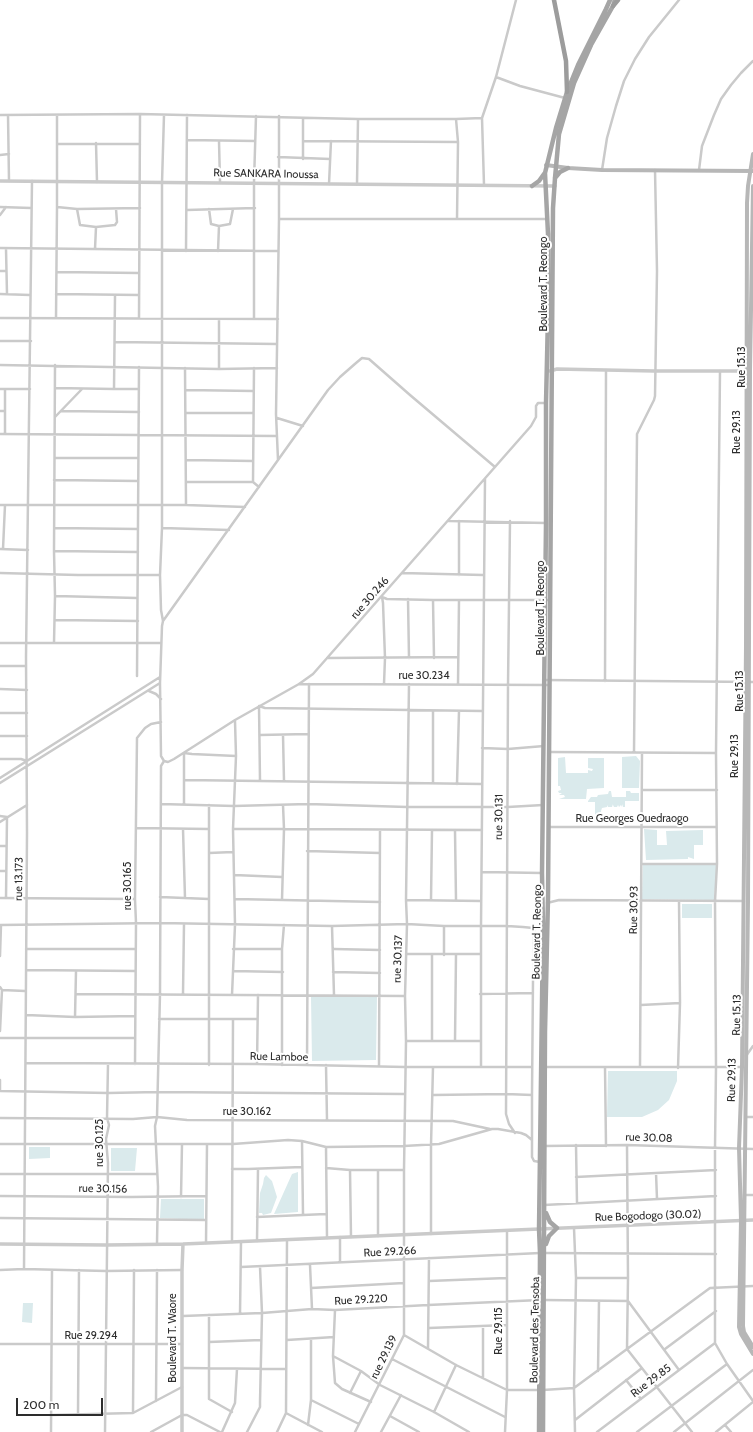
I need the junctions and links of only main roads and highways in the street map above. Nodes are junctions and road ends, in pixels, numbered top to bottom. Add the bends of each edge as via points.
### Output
1 (554, 0) edge
2 (610, 0) edge
3 (616, 0) edge
4 (613, 6) joint
5 (567, 92) junction
6 (753, 154) edge
7 (546, 165) junction
8 (555, 166) junction
9 (568, 168) junction
10 (751, 171) edge
11 (545, 173) junction
12 (554, 178) junction
13 (532, 186) road end
14 (753, 186) edge
15 (752, 205) edge
16 (752, 284) edge
17 (750, 362) edge
18 (749, 371) junction
19 (752, 449) edge
20 (750, 526) edge
21 (547, 599) junction
22 (751, 604) edge
23 (749, 682) edge
24 (546, 683) junction
25 (751, 765) edge
26 (751, 820) edge
27 (746, 901) junction
28 (544, 1066) junction
29 (744, 1067) junction
30 (543, 1146) junction
31 (544, 1207) junction
32 (743, 1220) junction
33 (542, 1229) junction
34 (545, 1247) junction
35 (542, 1253) junction
36 (742, 1286) junction
37 (753, 1347) edge
38 (753, 1354) edge
39 (541, 1390) junction
40 (539, 1432) edge
41 (543, 1432) edge

1 - 5 highway via 566,61
2 - 5 main road, Boulevard T. Reongo
3 - 4 highway
4 - 8 main road, Boulevard T. Reongo via 574,82 559,134
5 - 7 main road, Boulevard T. Reongo
6 - 10 main road
7 - 8 main road
7 - 11 main road, Boulevard T. Reongo
8 - 9 main road
8 - 12 main road, Boulevard T. Reongo
9 - 10 main road
9 - 12 main road
10 - 17 main road via 747,203
11 - 13 main road
11 - 21 main road, Boulevard T. Reongo via 548,315
12 - 21 main road, Boulevard T. Reongo via 554,369
14 - 15 main road, Rue 15.13
15 - 16 main road, Rue 15.13
16 - 17 main road, Rue 15.13
17 - 18 main road, Rue 15.13
18 - 19 main road, Rue 15.13
18 - 20 main road, Rue 29.13
19 - 20 main road, Rue 15.13
20 - 22 main road, Rue 15.13
20 - 23 main road, Rue 29.13
21 - 24 main road, Boulevard T. Reongo
22 - 23 main road, Rue 15.13
23 - 25 main road, Rue 15.13
23 - 27 main road, Rue 29.13
24 - 28 main road, Boulevard T. Reongo via 548,752
24 - 28 main road, Boulevard T. Reongo via 542,873
25 - 26 main road, Rue 15.13
26 - 27 main road, Rue 15.13
27 - 29 main road, Rue 29.13
27 - 29 main road, Rue 15.13
28 - 30 main road, Boulevard T. Reongo
29 - 32 main road, Rue 15.13
29 - 32 main road, Rue 29.13 via 739,1148
30 - 31 main road, Boulevard T. Reongo
30 - 33 main road, Boulevard T. Reongo
31 - 33 main road, Boulevard T. Reongo
31 - 34 main road via 550,1222 557,1228 549,1236
32 - 36 main road, Rue 29.13
33 - 34 main road, Boulevard des Tensoba
33 - 35 main road, Boulevard des Tensoba
34 - 35 main road, Boulevard des Tensoba
35 - 39 main road, Boulevard des Tensoba
36 - 37 main road, Rue 29.13 via 744,1332
36 - 38 main road, Rue 29.13 via 739,1330
39 - 40 main road, Boulevard des Tensoba
39 - 41 main road, Boulevard des Tensoba

